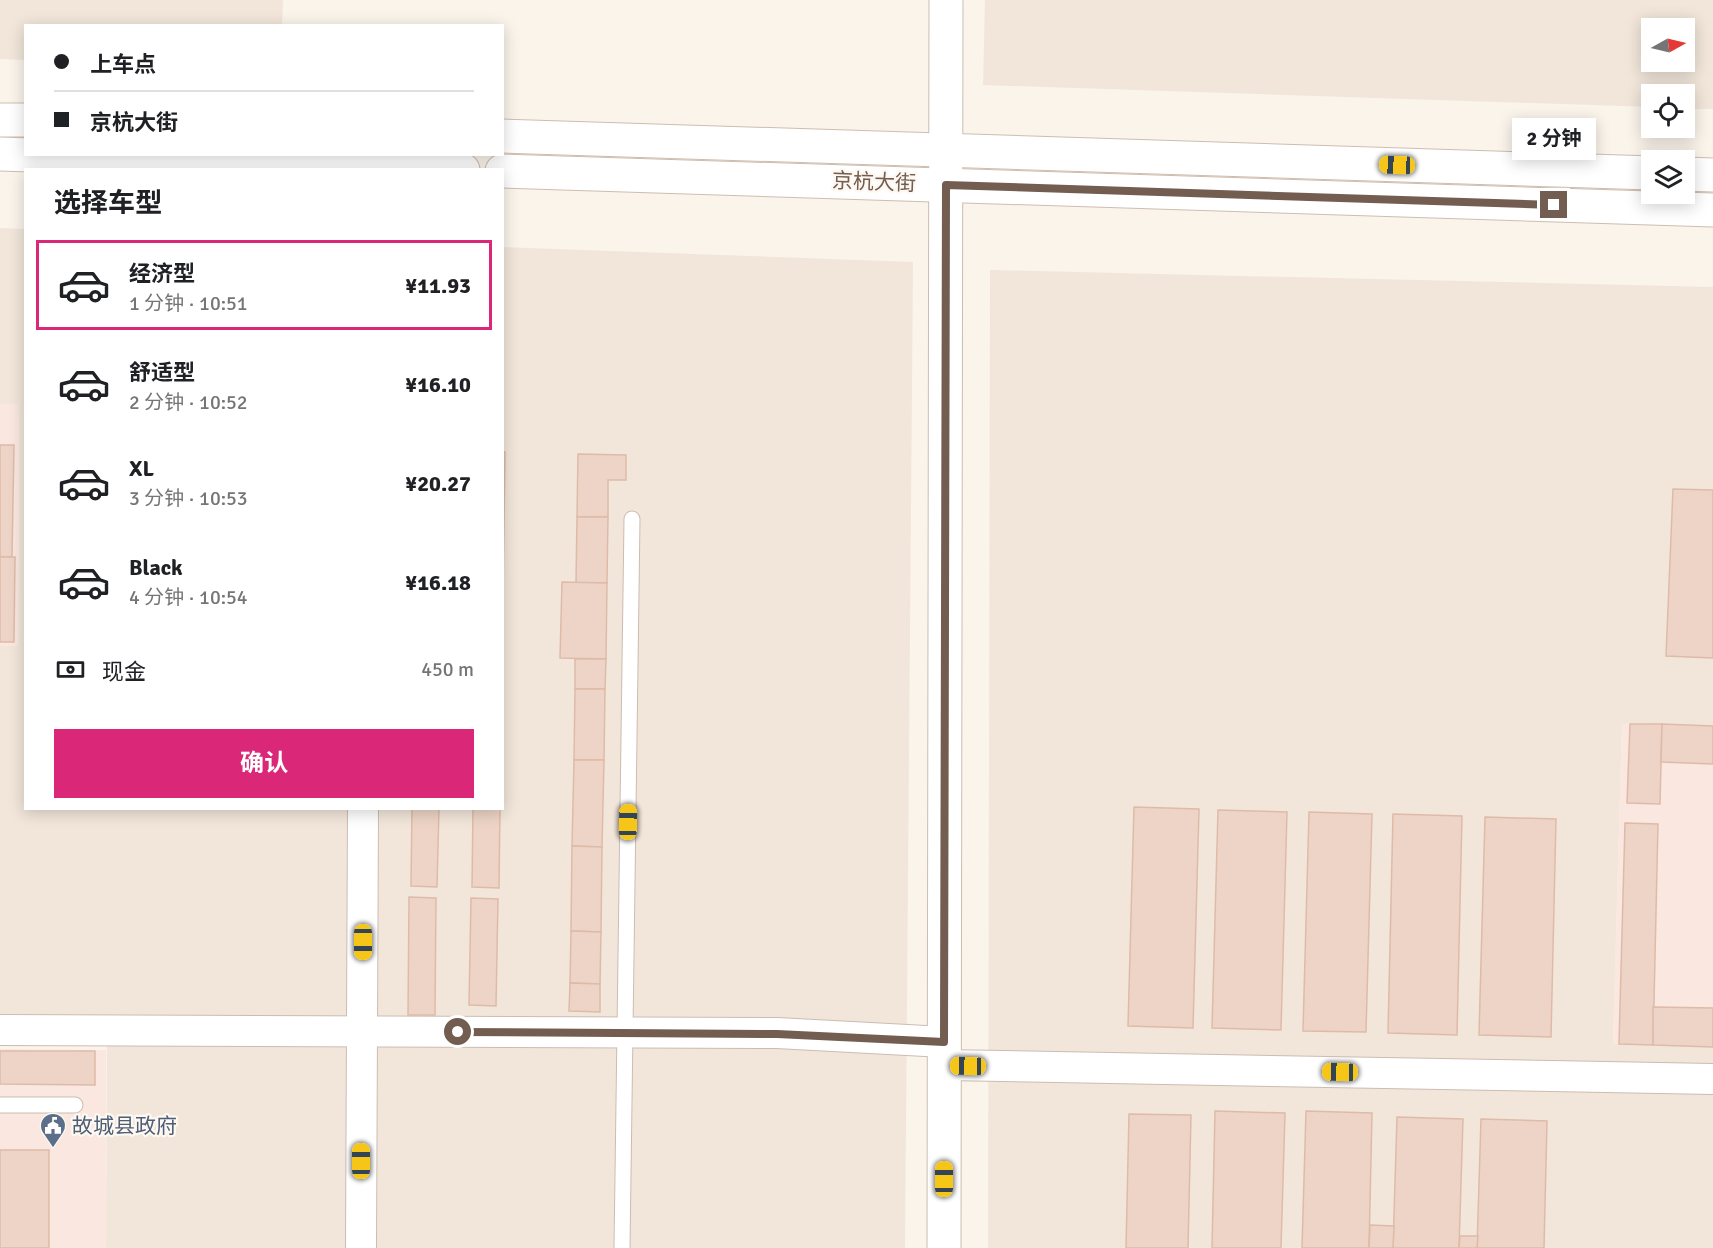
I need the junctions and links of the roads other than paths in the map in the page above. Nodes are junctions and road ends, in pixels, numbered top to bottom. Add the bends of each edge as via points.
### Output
1 (946, 0) edge
2 (0, 120) edge
3 (24, 120) edge
4 (504, 136) edge
5 (946, 150) junction
6 (0, 154) edge
7 (24, 155) edge
8 (52, 156) edge
9 (367, 168) edge
10 (504, 171) edge
11 (1641, 173) edge
12 (1695, 175) edge
13 (1713, 176) edge
14 (946, 185) junction
15 (1713, 210) edge
16 (632, 519) dead end
17 (363, 810) edge
18 (0, 1030) edge
19 (362, 1031) junction
20 (625, 1033) junction
21 (944, 1053) junction
22 (1713, 1079) edge
23 (75, 1105) dead end
24 (0, 1106) edge
25 (361, 1248) edge
26 (622, 1248) edge
27 (944, 1248) edge

1 - 5 main road
2 - 3 main road
4 - 5 main road, 京杭大街
5 - 11 main road, 京杭大街
5 - 14 main road
6 - 7 main road
8 - 9 main road
10 - 14 main road, 京杭大街
12 - 13 main road
14 - 15 main road, 京杭大街
14 - 21 main road
16 - 20 lane
17 - 19 street
18 - 19 street
19 - 20 street
19 - 25 street
20 - 21 street via 777,1034
20 - 26 lane
21 - 22 street
21 - 27 main road
23 - 24 lane

